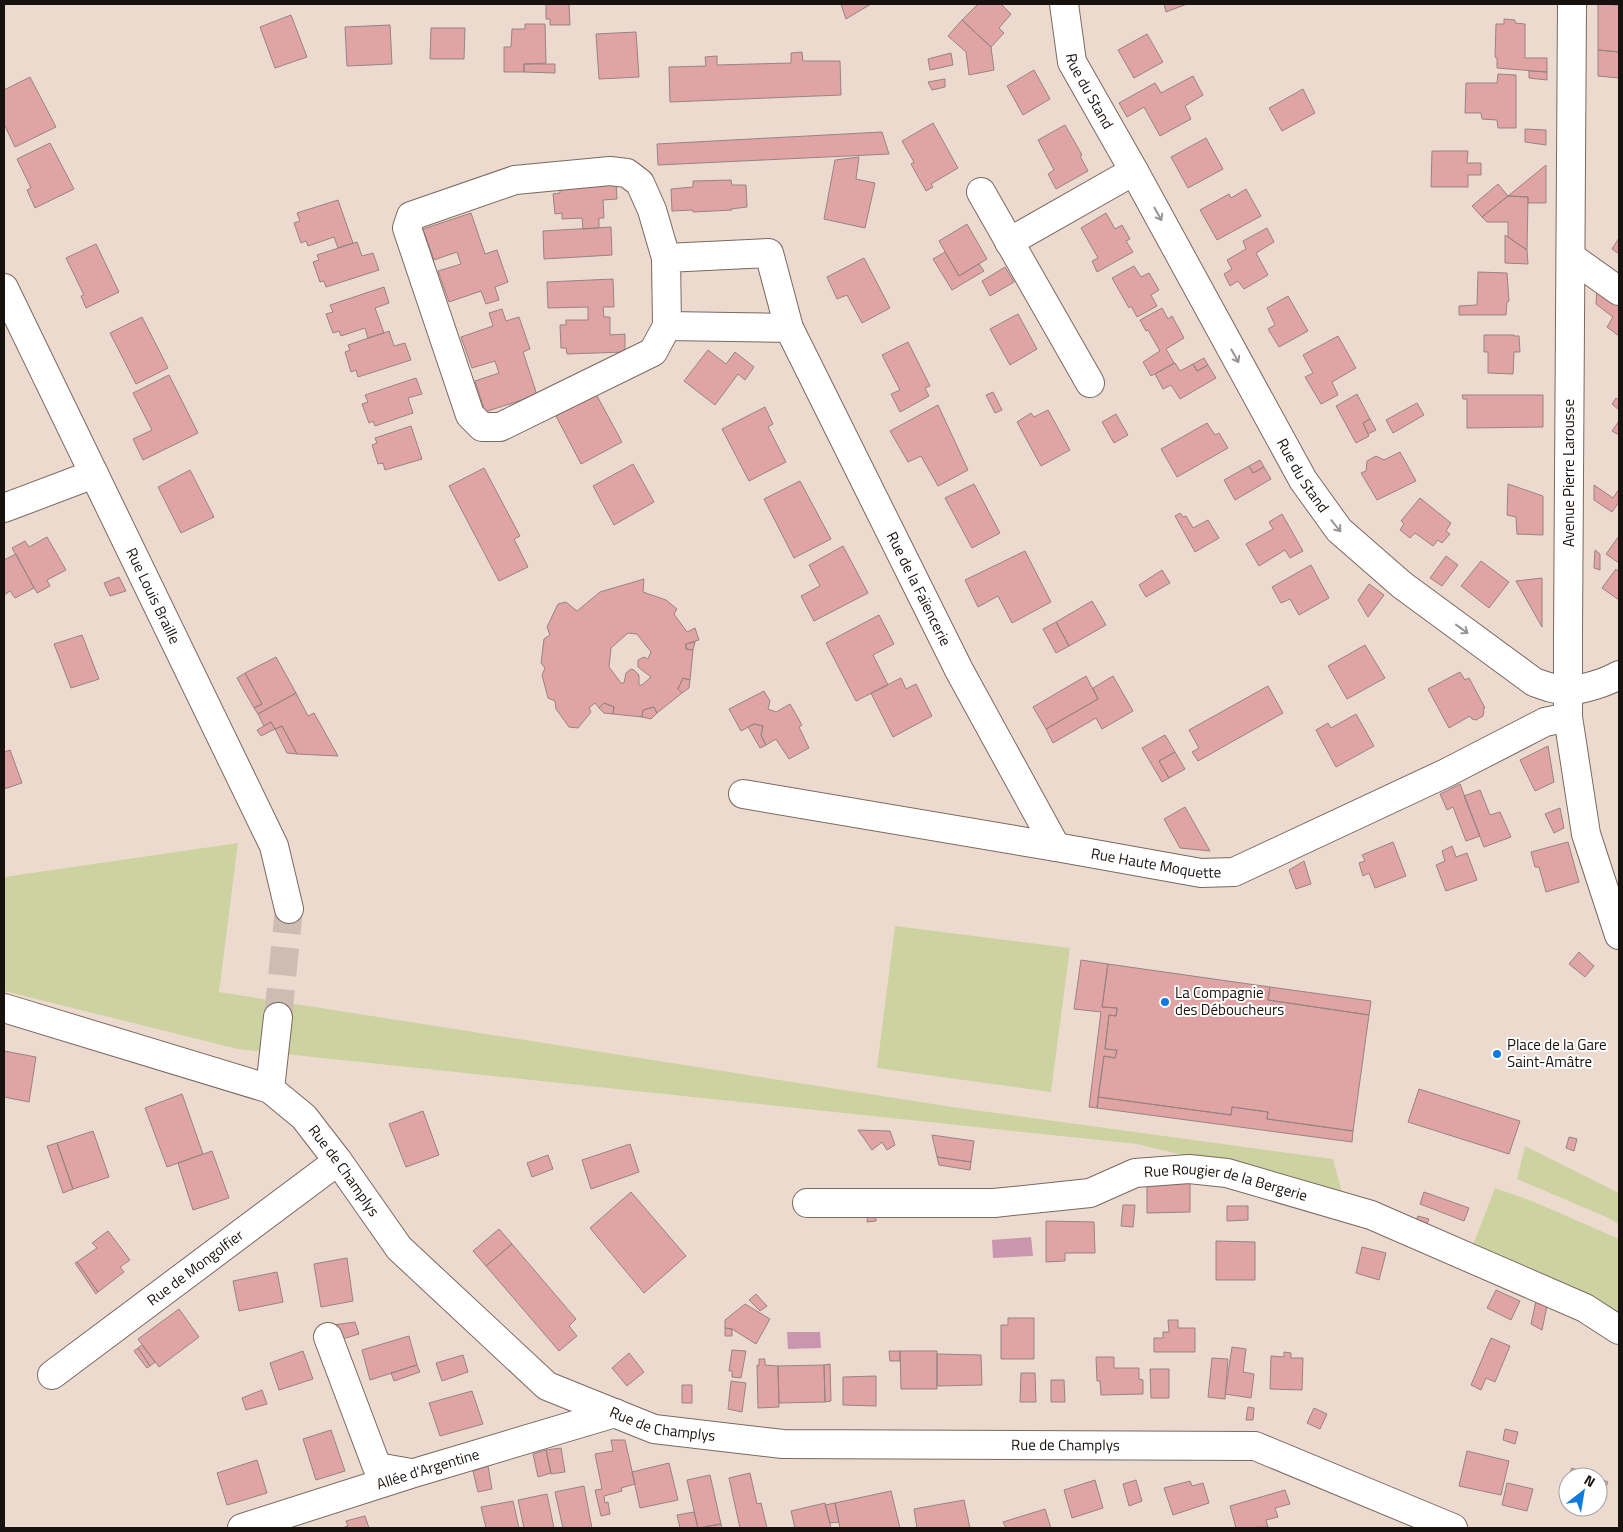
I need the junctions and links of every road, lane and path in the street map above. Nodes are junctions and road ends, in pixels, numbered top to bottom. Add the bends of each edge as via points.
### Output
1 (1064, 4) edge
2 (1572, 4) edge
3 (1134, 171) junction
4 (981, 192) dead end
5 (1009, 242) junction
6 (1571, 257) junction
7 (666, 258) junction
8 (4, 288) edge
9 (1619, 291) edge
10 (667, 326) junction
11 (789, 328) junction
12 (1090, 383) dead end
13 (94, 474) junction
14 (4, 508) edge
15 (1619, 675) edge
16 (1569, 690) junction
17 (1568, 717) junction
18 (743, 794) dead end
19 (1056, 847) junction
20 (289, 909) tunnel mouth
21 (1619, 935) edge
22 (4, 1008) edge
23 (278, 1016) tunnel mouth
24 (270, 1089) junction
25 (338, 1161) junction
26 (807, 1203) dead end
27 (1619, 1330) edge
28 (328, 1337) dead end
29 (52, 1375) dead end
30 (615, 1413) junction
31 (414, 1473) junction
32 (242, 1528) edge
33 (1453, 1528) edge

1 - 3 street, Rue du Stand via 1072,62
2 - 6 street, Avenue Pierre Larousse
3 - 5 street
3 -> 16 street, Rue du Stand via 1303,480 1339,530 1402,585 1534,682
4 - 5 street
5 - 12 street
6 - 9 street
6 - 16 street, Avenue Pierre Larousse
7 - 10 street
7 - 10 street via 640,183 627,173 610,171 516,180 411,216 407,228 470,415 482,427 500,427 653,352
7 - 11 street, Rue de la Faïencerie via 770,253
8 - 13 street, Rue Louis Braille
10 - 11 street
11 - 19 street, Rue de la Faïencerie via 960,670
13 - 14 street
13 - 20 street, Rue Louis Braille via 274,846
15 - 16 street via 1607,682
16 - 17 street, Avenue Pierre Larousse
17 - 19 street, Rue Haute Moquette via 1545,722 1234,872 1201,873
17 - 21 street, Avenue Pierre Larousse via 1586,834
18 - 19 street, Rue Haute Moquette
22 - 24 street, Rue de Champlys
23 - 24 street
24 - 25 street, Rue de Champlys via 304,1118
25 - 29 street, Rue de Mongolfier
25 - 30 street, Rue de Champlys via 399,1248 547,1386
26 - 27 street, Rue Rougier de la Bergerie via 994,1203 1090,1193 1135,1173 1190,1169 1228,1173 1371,1215 1585,1308
28 - 31 street via 376,1467
30 - 31 street, Allée d'Argentine
30 - 33 street, Rue de Champlys via 654,1428 783,1444 1255,1446
31 - 32 street, Allée d'Argentine

